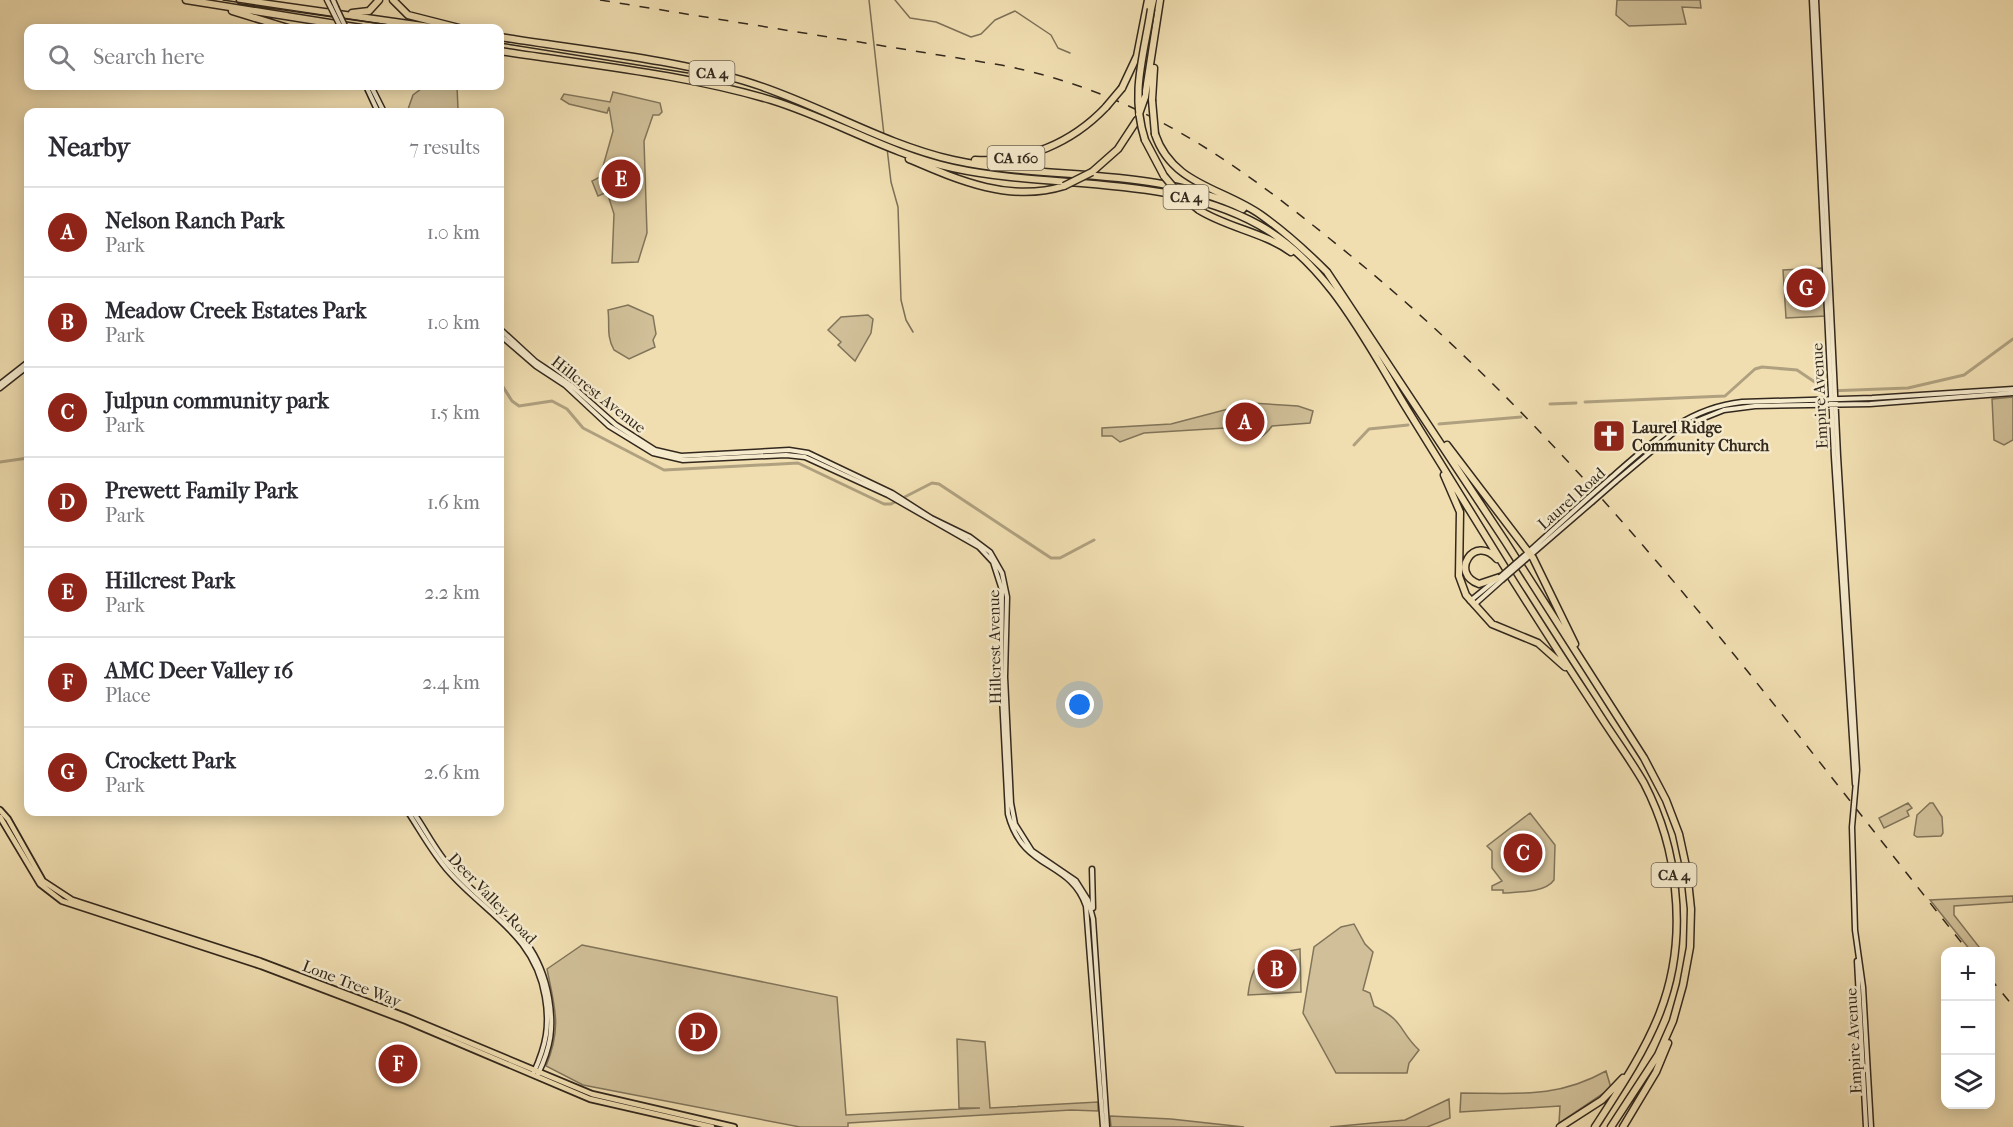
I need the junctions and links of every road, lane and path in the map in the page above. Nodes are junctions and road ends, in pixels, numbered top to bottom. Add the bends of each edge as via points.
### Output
1 (186, 0) edge
2 (240, 0) edge
3 (327, 0) edge
4 (333, 0) edge
5 (379, 0) edge
6 (393, 0) edge
7 (1148, 0) edge
8 (1153, 0) edge
9 (1160, 0) edge
10 (1814, 0) edge
11 (221, 6) junction
12 (334, 8) junction
13 (309, 10) junction
14 (276, 24) edge
15 (336, 24) edge
16 (339, 24) edge
17 (343, 24) edge
18 (409, 24) edge
19 (443, 24) edge
20 (504, 38) edge
21 (504, 52) edge
22 (368, 90) edge
23 (373, 90) edge
24 (1148, 98) junction
25 (376, 108) edge
26 (382, 108) edge
27 (879, 143) junction
28 (913, 149) junction
29 (1272, 225) junction
30 (1318, 273) junction
31 (504, 333) edge
32 (504, 339) joint
33 (518, 345) junction
34 (24, 367) edge
35 (0, 386) edge
36 (2013, 391) edge
37 (1833, 400) junction
38 (1769, 403) junction
39 (1833, 406) junction
40 (1444, 444) junction
41 (1429, 445) junction
42 (1836, 458) junction
43 (1590, 500) junction
44 (902, 501) junction
45 (1550, 532) junction
46 (1521, 541) junction
47 (1527, 555) junction
48 (1511, 576) junction
49 (1501, 578) junction
50 (1472, 603) junction
51 (1588, 670) junction
52 (1581, 687) junction
53 (1856, 770) junction
54 (0, 810) edge
55 (411, 816) edge
56 (416, 816) edge
57 (0, 817) edge
58 (1092, 869) dead end
59 (1092, 912) junction
60 (127, 923) junction
61 (148, 925) junction
62 (1858, 954) junction
63 (1858, 987) junction
64 (1681, 996) junction
65 (1864, 1005) junction
66 (1641, 1056) junction
67 (535, 1074) junction
68 (712, 1127) edge
69 (734, 1127) edge
70 (1105, 1127) edge
71 (1560, 1127) edge
72 (1595, 1127) edge
73 (1611, 1127) edge
74 (1623, 1127) edge
75 (1866, 1127) edge
76 (1871, 1127) edge

1 - 11 highway
2 - 13 highway
3 - 12 main road
4 - 12 main road
5 - 13 highway via 371,10 360,14
6 - 19 highway via 408,15
7 - 28 highway, CA 160, bridge via 1137,56 1122,88 1106,107 1067,138 1016,158 976,160
8 - 30 highway, bridge via 1137,83 1145,140 1164,176 1199,210 1274,242
9 - 24 highway, CA 160
10 - 37 main road, Empire Avenue
11 - 14 highway
11 - 15 highway
12 - 16 main road, bridge
12 - 17 main road, bridge
13 - 18 highway
20 - 28 highway, CA 4 via 739,79
21 - 27 highway, CA 4 via 739,91 794,108
22 - 25 main road
23 - 26 main road
24 - 27 highway, CA 160, bridge via 1118,149 1092,172 1064,186 1026,193 995,190 912,161
24 - 29 highway, bridge via 1155,134 1166,156 1182,174 1248,207
27 - 30 highway, CA 4 via 956,169 1164,193 1209,203 1263,226
28 - 29 highway, CA 4 via 990,166 1188,189 1228,202
29 - 40 highway, CA 4 via 1327,272
30 - 41 highway, CA 4 via 1345,309
31 - 33 main road, Hillcrest Avenue
32 - 33 main road
32 - 44 main road, Hillcrest Avenue via 565,385 609,426 653,453 683,460 798,456 822,463
33 - 44 main road, Hillcrest Avenue via 615,425 655,450 681,456 800,451
34 - 35 main road
36 - 37 main road, Laurel Road
36 - 39 main road, Laurel Road
37 - 38 main road, Laurel Road
37 - 39 main road, Empire Avenue
38 - 39 main road, Laurel Road
38 - 43 main road, Laurel Road, bridge via 1724,410 1689,423
39 - 42 main road, Empire Avenue
39 - 42 main road, Empire Avenue
40 - 46 highway
40 - 51 highway, CA 4
41 - 48 highway, CA 4
41 - 50 highway via 1460,512 1459,576
42 - 53 main road, Empire Avenue
42 - 53 main road, Empire Avenue
43 - 45 main road, Laurel Road
43 - 47 main road, Laurel Road
44 - 59 main road, Hillcrest Avenue via 981,544 1000,567 1007,597 1005,676 1015,824 1032,851 1076,881
44 - 70 main road, Hillcrest Avenue via 979,547 993,562 1000,580 1008,814 1023,847 1065,876 1086,906
45 - 46 main road via 1533,545
45 - 47 main road, Laurel Road
46 - 47 highway
47 - 49 main road, Laurel Road, bridge
47 - 51 highway via 1546,580
48 - 49 highway via 1487,551 1473,553 1466,562 1467,576 1475,583
48 - 52 highway, CA 4
49 - 50 main road, Laurel Road
50 - 52 highway via 1496,627 1546,648
51 - 64 highway, CA 4 via 1656,780 1679,834 1691,919
52 - 66 highway, CA 4 via 1644,785 1666,839 1673,872 1677,918 1673,967 1664,1005
53 - 62 main road, Empire Avenue via 1852,827
54 - 61 main road, Lone Tree Way via 43,881 54,890 72,900
55 - 67 main road, Deer Valley Road via 449,872 524,944 536,963 549,1028
56 - 67 main road, Deer Valley Road via 449,867 523,937 541,963 553,1031 550,1047
57 - 60 main road, Lone Tree Way via 40,884 52,895
58 - 59 main road
59 - 70 main road, Hillcrest Avenue
60 - 61 main road
60 - 67 main road, Lone Tree Way via 261,966
61 - 67 main road, Lone Tree Way via 380,1006
62 - 63 main road, Empire Avenue
62 - 65 main road, Empire Avenue
63 - 65 main road
63 - 75 main road, Empire Avenue
64 - 73 highway, CA 4 via 1654,1063
64 - 74 highway via 1659,1066
65 - 76 main road, Empire Avenue
66 - 71 highway via 1602,1100
66 - 72 highway, CA 4
67 - 68 main road, Lone Tree Way via 590,1099
67 - 69 main road, Lone Tree Way via 592,1094

